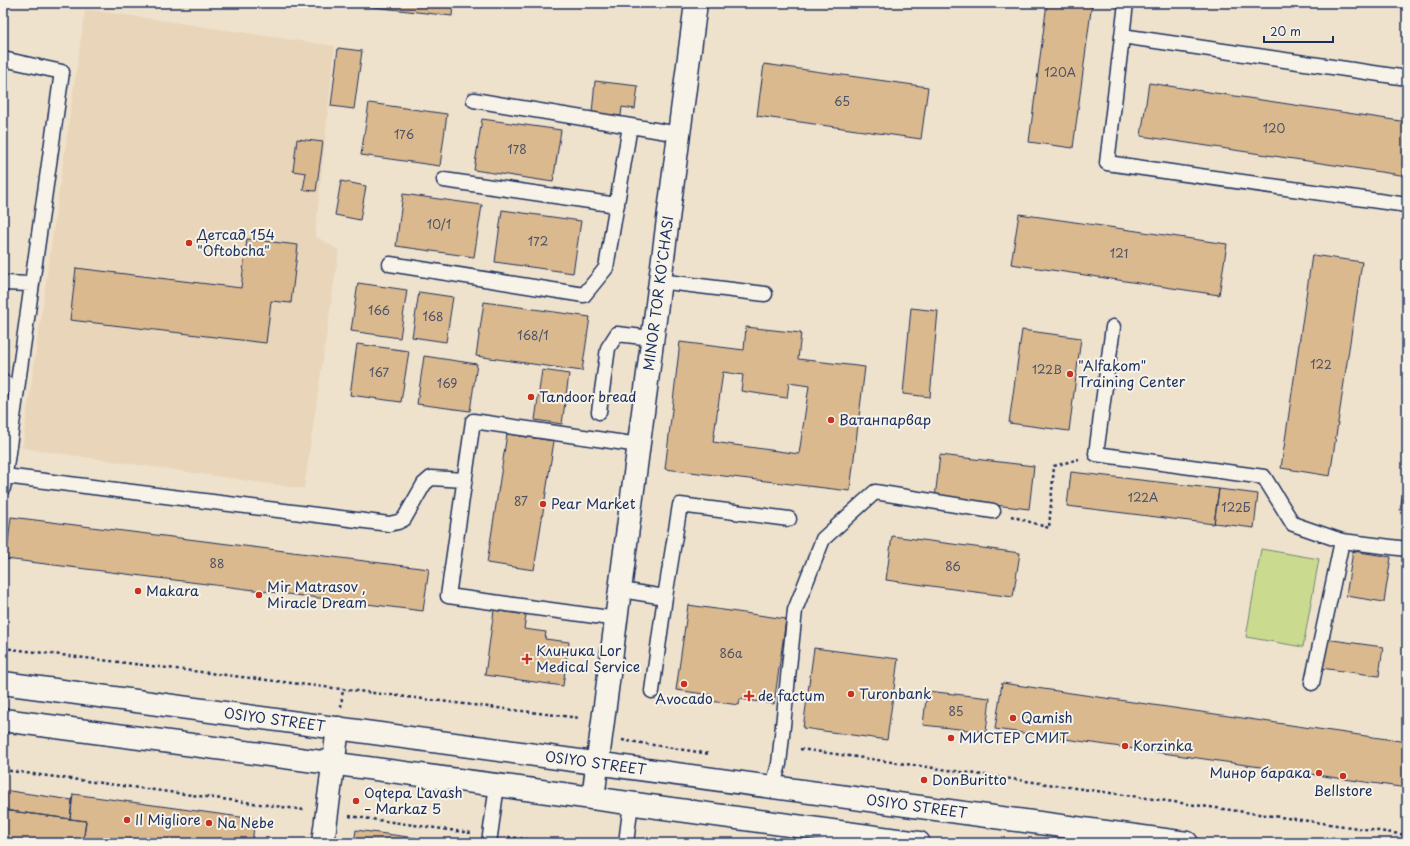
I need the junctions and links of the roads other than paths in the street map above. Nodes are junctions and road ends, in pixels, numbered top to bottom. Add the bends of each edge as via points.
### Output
1 (696, 3) edge
2 (1126, 3) edge
3 (1122, 36) junction
4 (3, 59) edge
5 (1407, 78) edge
6 (474, 100) dead end
7 (630, 126) junction
8 (679, 134) junction
9 (444, 180) dead end
10 (1407, 205) edge
11 (617, 206) junction
12 (390, 264) dead end
13 (660, 281) junction
14 (3, 283) edge
15 (32, 284) junction
16 (765, 294) dead end
17 (1112, 327) dead end
18 (652, 338) junction
19 (3, 382) edge
20 (16, 390) junction
21 (599, 412) dead end
22 (639, 445) junction
23 (465, 480) junction
24 (4, 482) edge
25 (993, 511) road end
26 (789, 519) dead end
27 (1342, 540) junction
28 (1407, 549) edge
29 (621, 590) junction
30 (665, 597) junction
31 (617, 619) junction
32 (3, 683) edge
33 (1312, 684) dead end
34 (652, 691) dead end
35 (3, 720) edge
36 (338, 728) junction
37 (333, 763) junction
38 (598, 763) junction
39 (497, 785) junction
40 (773, 786) junction
41 (593, 798) junction
42 (630, 803) junction
43 (829, 837) edge
44 (489, 839) edge
45 (323, 843) edge
46 (626, 843) edge
47 (918, 843) edge
48 (1187, 843) edge

1 - 8 main road, MINOR TOR KO'CHASI
2 - 3 lane
3 - 5 lane
3 - 10 lane via 1107,163
4 - 15 lane via 62,72
6 - 7 lane
7 - 8 lane
7 - 11 lane
8 - 13 main road, MINOR TOR KO'CHASI
9 - 11 lane
11 - 12 lane via 606,268 584,295
13 - 16 lane
13 - 18 main road, MINOR TOR KO'CHASI
14 - 15 lane
15 - 20 lane
17 - 27 lane via 1096,454 1264,477 1293,524
18 - 21 lane via 617,334 608,348
18 - 22 main road, MINOR TOR KO'CHASI
19 - 20 lane
20 - 24 lane
22 - 23 lane via 473,421
22 - 29 main road, MINOR TOR KO'CHASI
23 - 24 lane via 431,478 424,484 404,519 389,524
23 - 31 lane via 448,596
25 - 40 lane via 875,492 823,539 795,610 779,764
26 - 30 lane via 680,505
27 - 28 lane
27 - 33 lane
29 - 30 lane
29 - 31 main road, MINOR TOR KO'CHASI
30 - 34 lane
31 - 38 main road, MINOR TOR KO'CHASI
32 - 36 main road, OSIYO STREET
35 - 37 main road
36 - 37 main road
36 - 38 main road, OSIYO STREET
37 - 39 main road
37 - 45 main road
38 - 40 main road, OSIYO STREET
38 - 41 main road, MINOR TOR KO'CHASI
39 - 41 main road
39 - 44 lane
40 - 48 main road, OSIYO STREET
41 - 42 main road
42 - 43 main road
42 - 46 lane
43 - 47 main road

